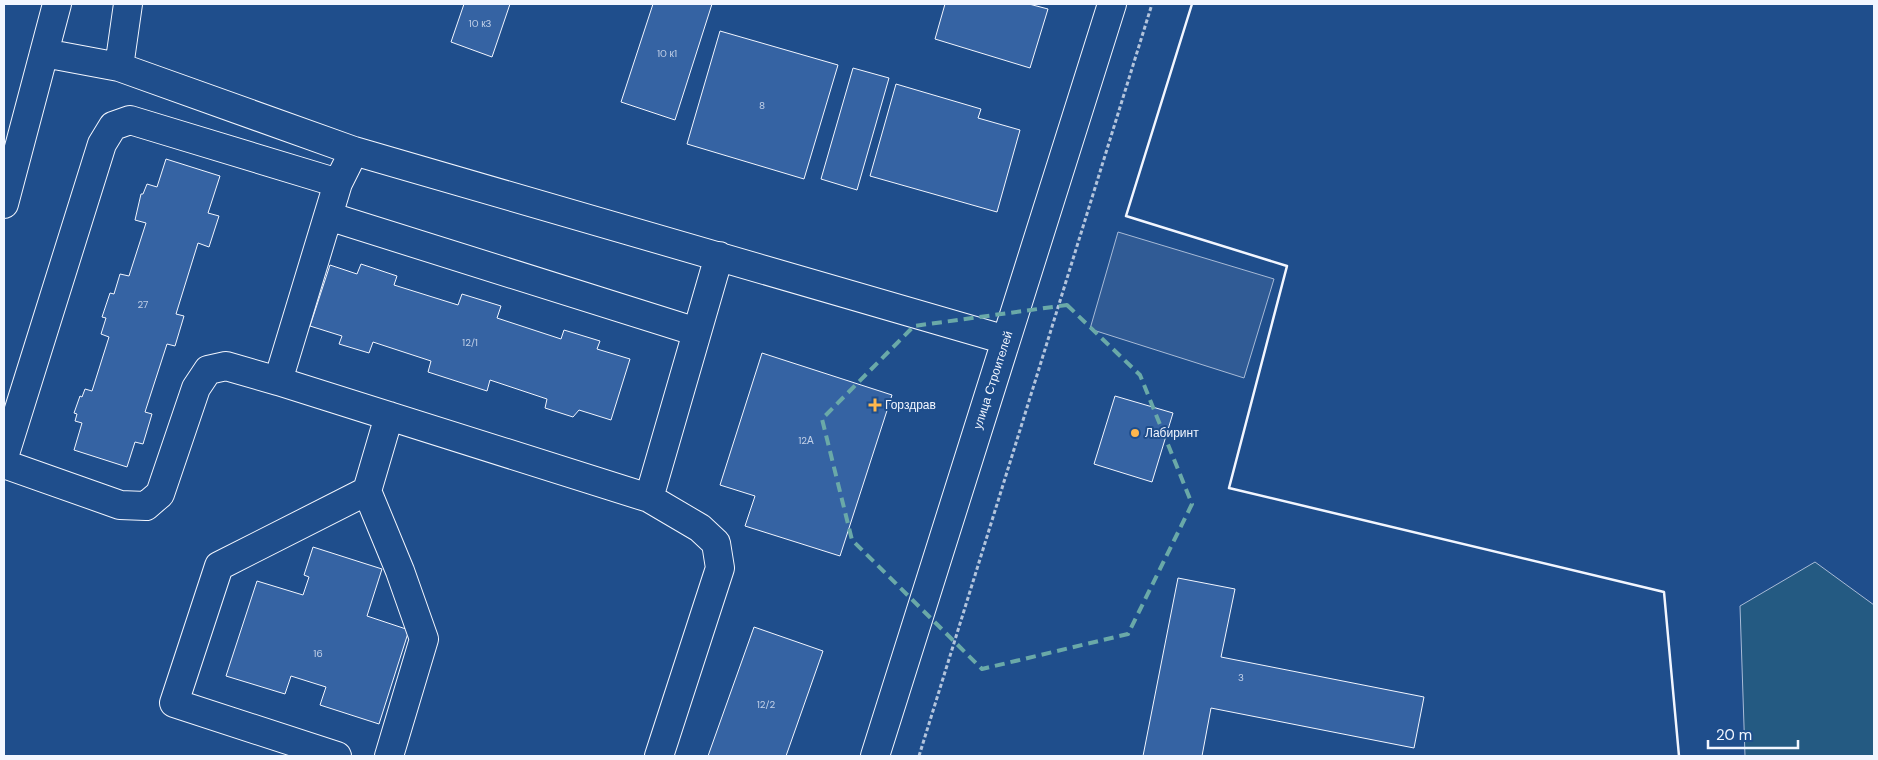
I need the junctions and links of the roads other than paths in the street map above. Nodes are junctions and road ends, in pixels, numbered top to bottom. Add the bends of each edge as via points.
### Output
1 (57, 4) edge
2 (128, 4) edge
3 (1112, 4) edge
4 (44, 53) junction
5 (118, 67) junction
6 (354, 150) junction
7 (338, 183) junction
8 (4, 204) edge
9 (328, 216) junction
10 (718, 256) junction
11 (697, 332) junction
12 (1006, 340) junction
13 (278, 381) junction
14 (389, 416) junction
15 (4, 457) edge
16 (4, 464) edge
17 (367, 491) junction
18 (648, 498) junction
19 (337, 756) edge
20 (389, 756) edge
21 (659, 756) edge
22 (875, 756) edge

1 - 4 street
2 - 5 street
3 - 12 street, улица Строителей
4 - 5 street
4 - 8 street
5 - 6 street
6 - 7 street
6 - 10 street
7 - 9 street
7 - 15 street via 130,120 112,126 102,144
9 - 11 street
9 - 13 street
10 - 11 street
10 - 12 street
11 - 18 street
12 - 22 street, улица Строителей
13 - 14 street
13 - 16 street via 226,366 208,370 196,388 160,494 146,506 120,505
14 - 17 street
14 - 18 street
17 - 19 street via 220,566 174,703
17 - 20 street via 424,638
18 - 21 street via 700,528 716,543 720,568

